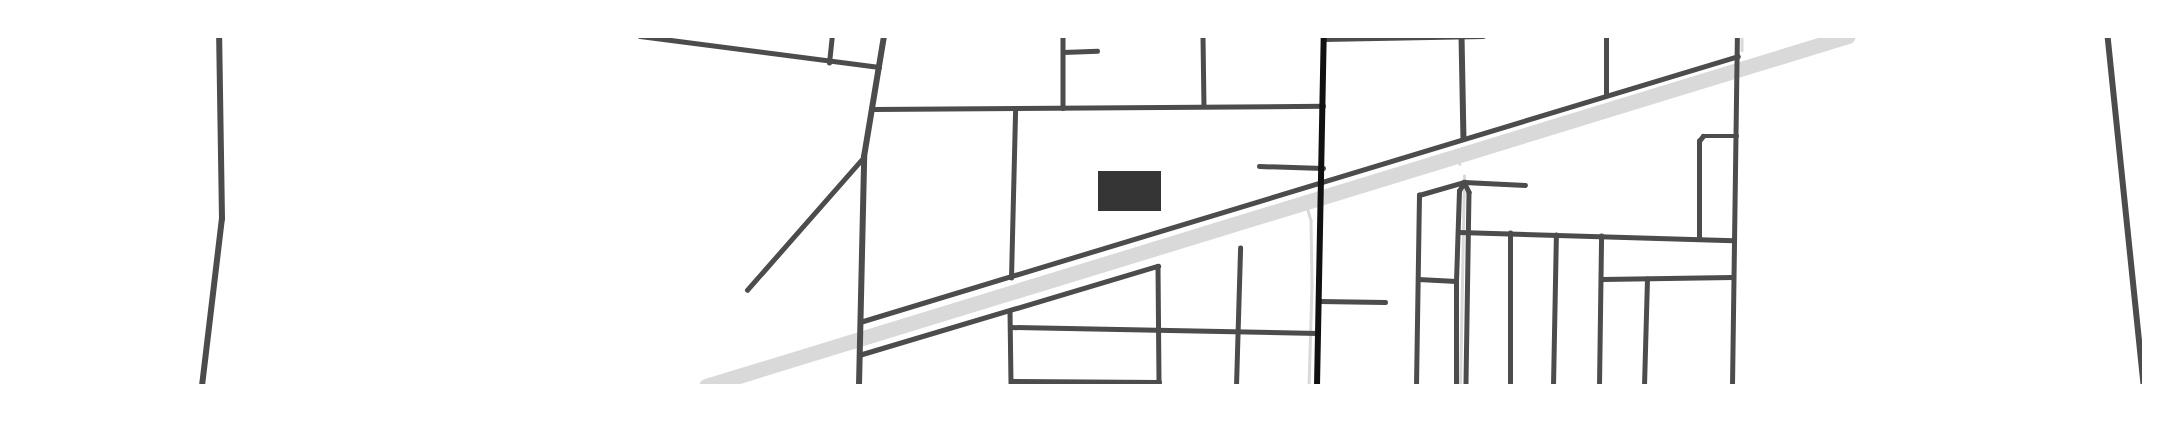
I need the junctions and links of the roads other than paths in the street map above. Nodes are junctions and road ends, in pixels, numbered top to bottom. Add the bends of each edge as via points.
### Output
1 (218, 36) edge
2 (640, 36) edge
3 (687, 36) edge
4 (832, 36) edge
5 (884, 36) edge
6 (1063, 36) edge
7 (1203, 36) edge
8 (1462, 36) edge
9 (1483, 36) edge
10 (1606, 36) edge
11 (1737, 36) edge
12 (2108, 36) edge
13 (1408, 37) edge
14 (1324, 38) edge
15 (686, 43) junction
16 (1097, 51) dead end
17 (1063, 52) junction
18 (1738, 58) junction
19 (829, 63) junction
20 (879, 67) junction
21 (1606, 95) junction
22 (1204, 106) junction
23 (1323, 106) junction
24 (1064, 108) junction
25 (873, 109) junction
26 (1015, 109) junction
27 (1737, 136) junction
28 (1464, 137) junction
29 (864, 157) junction
30 (1259, 166) dead end
31 (1323, 168) junction
32 (1464, 182) junction
33 (1322, 184) junction
34 (1525, 185) dead end
35 (1459, 232) junction
36 (1468, 232) junction
37 (1510, 233) junction
38 (1556, 235) junction
39 (1601, 236) junction
40 (1699, 239) junction
41 (1733, 240) junction
42 (1240, 248) dead end
43 (1732, 277) junction
44 (1011, 278) junction
45 (1418, 279) junction
46 (1602, 279) junction
47 (1647, 279) junction
48 (1456, 281) junction
49 (747, 290) dead end
50 (1319, 301) junction
51 (1385, 302) dead end
52 (1010, 311) junction
53 (860, 324) junction
54 (1010, 327) junction
55 (1160, 328) junction
56 (1237, 331) junction
57 (1317, 333) junction
58 (859, 355) junction
59 (1011, 383) edge
60 (1159, 384) edge
61 (202, 386) edge
62 (859, 386) edge
63 (1236, 386) edge
64 (1317, 386) edge
65 (1416, 386) edge
66 (1456, 386) edge
67 (1466, 386) edge
68 (1510, 386) edge
69 (1553, 386) edge
70 (1599, 386) edge
71 (1644, 386) edge
72 (1732, 386) edge
73 (2144, 386) edge

1 - 61 street via 222,219
2 - 15 street
3 - 15 street
4 - 19 street
5 - 20 street
6 - 17 street
7 - 22 street
8 - 9 street
8 - 13 street
8 - 28 street
10 - 21 street
11 - 18 street
12 - 73 street
13 - 14 street
14 - 23 main road
15 - 19 street
16 - 17 street
17 - 24 street
18 - 21 street
18 - 27 street
19 - 20 street
20 - 25 street
21 - 28 street
22 - 23 street
22 - 24 street
23 - 31 main road
24 - 26 street
25 - 26 street
25 - 29 street
26 - 44 street
27 - 40 street via 1699,140
27 - 41 street
28 - 33 street
29 - 49 street
29 - 53 street
30 - 31 street
31 - 33 main road
32 - 34 street
32 - 35 street via 1459,190
32 - 36 street via 1469,192
32 - 45 street via 1419,195
33 - 44 street
33 - 50 main road
35 - 36 street
35 - 48 street
36 - 37 street
36 - 67 street
37 - 38 street
37 - 68 street
38 - 39 street
38 - 69 street
39 - 40 street
39 - 46 street
40 - 41 street
41 - 43 street
42 - 56 street
43 - 47 street
43 - 72 street
44 - 53 street
45 - 48 street
45 - 65 street
46 - 47 street
46 - 70 street
47 - 71 street
48 - 66 street
50 - 51 street
50 - 57 main road
52 - 54 street
52 - 55 street via 1158,266
52 - 58 street
53 - 58 street
54 - 55 street
54 - 59 street
55 - 56 street
55 - 60 street
56 - 57 street
56 - 63 street
57 - 64 main road
58 - 62 street
59 - 60 street

